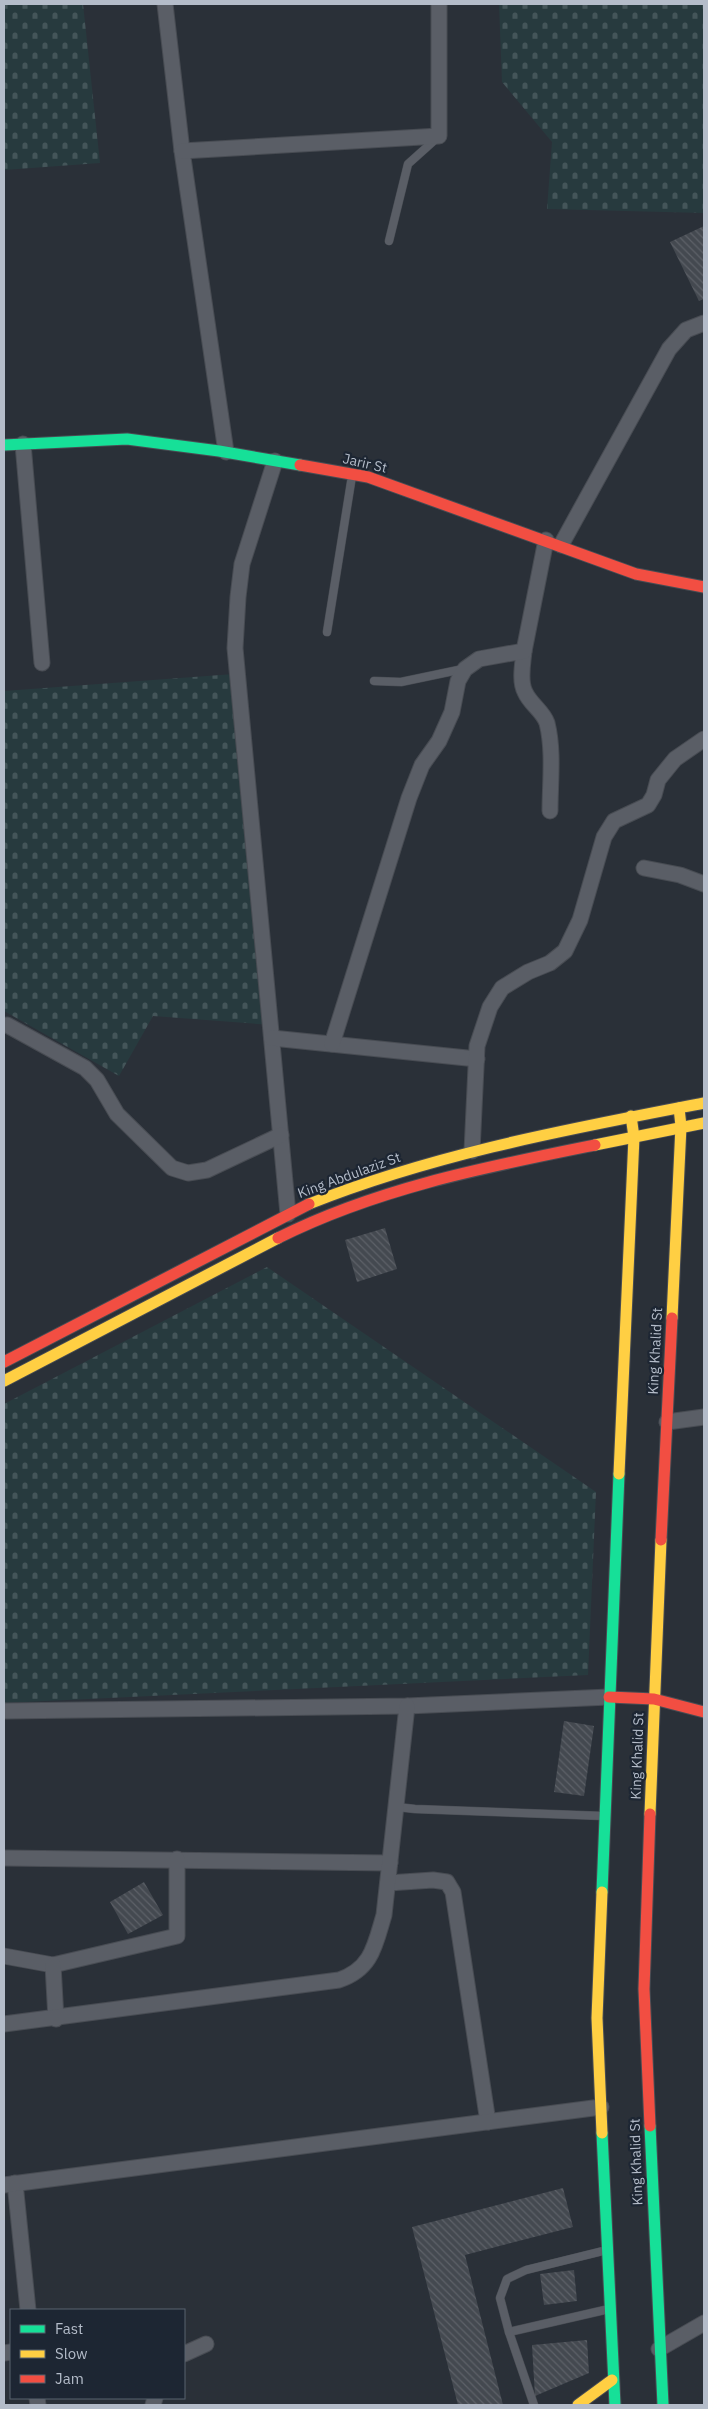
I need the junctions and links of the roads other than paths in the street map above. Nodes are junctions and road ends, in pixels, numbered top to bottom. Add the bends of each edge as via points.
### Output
1 (165, 4) edge
2 (439, 4) edge
3 (439, 136) junction
4 (182, 151) junction
5 (389, 241) dead end
6 (704, 323) edge
7 (23, 444) junction
8 (4, 445) edge
9 (226, 452) junction
10 (276, 461) junction
11 (353, 474) junction
12 (554, 543) junction
13 (704, 587) edge
14 (326, 632) dead end
15 (524, 651) junction
16 (42, 663) dead end
17 (465, 669) junction
18 (374, 681) dead end
19 (704, 739) edge
20 (550, 811) dead end
21 (644, 868) dead end
22 (704, 884) edge
23 (7, 1025) dead end
24 (272, 1038) junction
25 (332, 1044) junction
26 (477, 1059) junction
27 (704, 1103) edge
28 (679, 1108) junction
29 (632, 1116) junction
30 (704, 1123) edge
31 (681, 1126) junction
32 (281, 1135) junction
33 (634, 1137) junction
34 (472, 1152) junction
35 (288, 1214) junction
36 (4, 1362) edge
37 (4, 1381) edge
38 (704, 1417) edge
39 (667, 1422) junction
40 (609, 1697) junction
41 (654, 1699) junction
42 (407, 1706) junction
43 (4, 1711) edge
44 (704, 1712) edge
45 (397, 1807) junction
46 (604, 1816) junction
47 (4, 1858) edge
48 (177, 1859) junction
49 (390, 1863) junction
50 (388, 1883) junction
51 (4, 1956) edge
52 (53, 1965) junction
53 (56, 2019) junction
54 (4, 2024) edge
55 (601, 2107) junction
56 (488, 2122) junction
57 (9, 2184) edge
58 (606, 2250) junction
59 (28, 2309) edge
60 (609, 2309) junction
61 (704, 2323) edge
62 (509, 2332) junction
63 (206, 2344) dead end
64 (659, 2349) junction
65 (185, 2354) edge
66 (612, 2380) junction
67 (534, 2405) edge
68 (578, 2405) edge
69 (615, 2405) edge
70 (663, 2405) edge

1 - 4 street
2 - 3 street
3 - 4 street
3 - 5 lane via 408,164
4 - 9 street
6 - 12 street via 686,330 670,349
7 - 8 main road, Jarir St
7 - 9 main road, Jarir St via 127,440
7 - 16 street
9 - 10 main road, Jarir St
10 - 11 main road, Jarir St
10 - 24 street via 242,564 235,648
11 - 12 main road, Jarir St via 394,485
11 - 14 lane
12 - 13 main road, Jarir St via 636,574
12 - 15 street
15 - 17 street via 479,659
15 - 20 street via 522,685 546,722 550,743
17 - 18 lane via 401,682
17 - 25 street via 458,681 452,712 422,765 409,798
19 - 26 street via 675,759 658,780 648,805 614,821 604,837 580,920 565,951 550,963 502,988 490,1007 477,1046
21 - 22 street
23 - 32 street via 85,1068 97,1080 117,1114 172,1168 188,1173 207,1170
24 - 25 street
24 - 32 street
25 - 26 street
26 - 34 street
27 - 28 main road, King Abdulaziz St
28 - 29 main road, King Abdulaziz St
28 - 31 main road, King Khalid St
29 - 33 main road
29 - 34 main road, King Abdulaziz St
30 - 31 main road
31 - 33 main road
31 - 39 main road, King Khalid St
32 - 35 street
33 - 37 main road via 463,1172 366,1200 312,1221 235,1259
33 - 40 main road
34 - 35 main road, King Abdulaziz St via 362,1183
35 - 36 main road, King Abdulaziz St
38 - 39 street
39 - 41 main road, King Khalid St
40 - 41 main road
40 - 42 street
40 - 46 main road
41 - 44 main road
41 - 64 main road, King Khalid St via 644,1990
42 - 43 street
42 - 45 street
45 - 46 lane
45 - 49 street
46 - 55 main road via 597,2018
47 - 48 street
48 - 49 street
48 - 52 street via 177,1936
49 - 50 street
50 - 53 street via 384,1915 375,1946 366,1964 354,1975 339,1980
50 - 56 street via 440,1880 447,1882 453,1892
51 - 52 street
52 - 53 street
53 - 54 street
55 - 56 street
55 - 58 main road
56 - 57 street
57 - 59 street
58 - 60 main road
58 - 62 lane via 526,2270 507,2279 500,2298
60 - 62 lane
60 - 66 main road
61 - 64 street
62 - 67 lane
63 - 65 street
64 - 70 main road, King Khalid St
66 - 68 main road
66 - 69 main road

